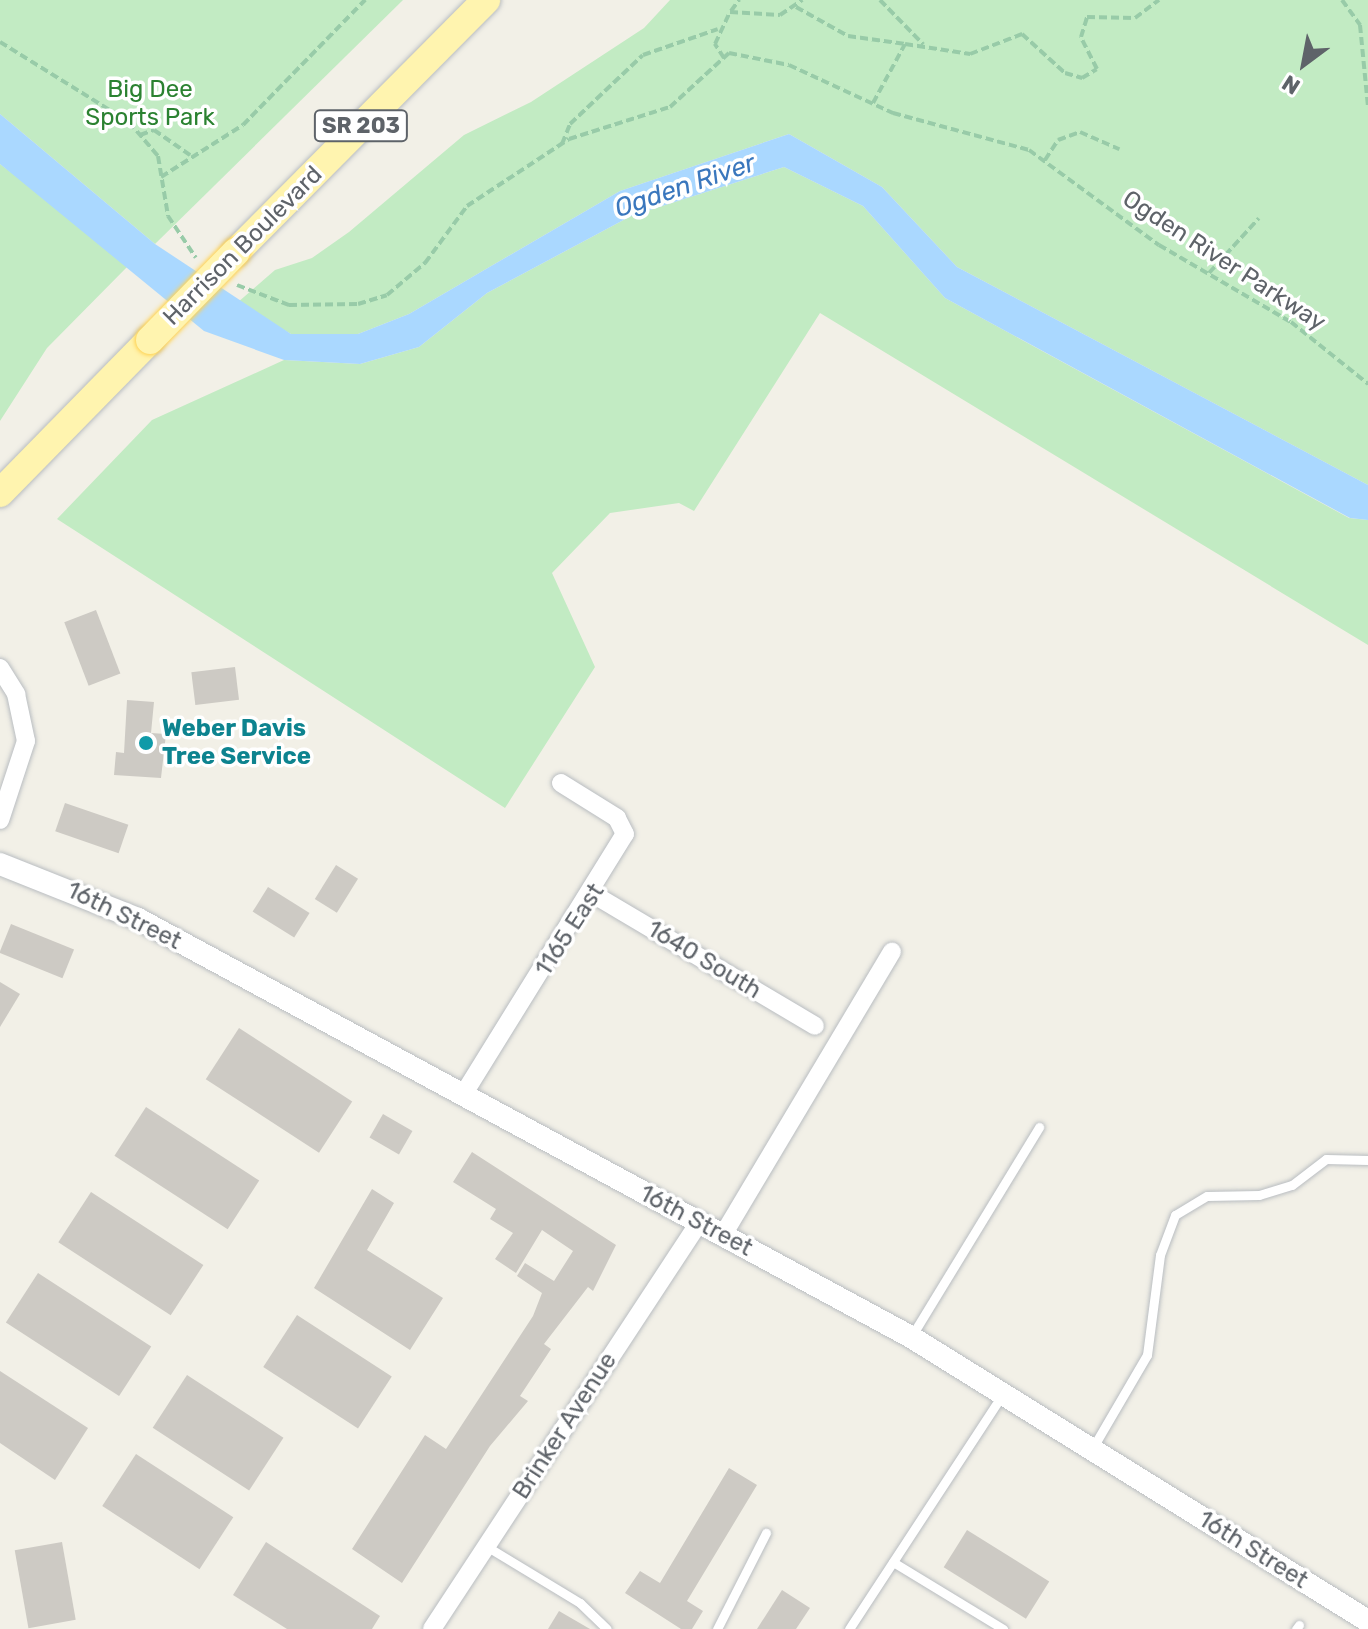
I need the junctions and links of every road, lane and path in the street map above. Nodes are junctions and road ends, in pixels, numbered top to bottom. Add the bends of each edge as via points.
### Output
1 (365, 0) edge
2 (486, 0) edge
3 (739, 0) edge
4 (802, 0) edge
5 (880, 0) edge
6 (1159, 0) edge
7 (1342, 0) edge
8 (796, 7) junction
9 (730, 12) junction
10 (718, 29) junction
11 (0, 42) edge
12 (905, 44) junction
13 (923, 45) junction
14 (724, 58) junction
15 (873, 103) junction
16 (1368, 106) edge
17 (140, 135) junction
18 (562, 144) junction
19 (1119, 149) dead end
20 (190, 155) junction
21 (1045, 160) junction
22 (161, 177) junction
23 (1259, 218) dead end
24 (204, 265) dead end
25 (1209, 273) junction
26 (228, 279) dead end
27 (1368, 384) edge
28 (0, 493) edge
29 (0, 668) edge
30 (561, 783) dead end
31 (0, 820) edge
32 (0, 864) edge
33 (593, 894) junction
34 (892, 952) dead end
35 (815, 1026) dead end
36 (463, 1095) junction
37 (1039, 1127) dead end
38 (1368, 1160) edge
39 (699, 1222) junction
40 (723, 1235) junction
41 (911, 1337) junction
42 (1003, 1394) junction
43 (1091, 1449) junction
44 (766, 1533) dead end
45 (486, 1546) junction
46 (893, 1562) junction
47 (1368, 1621) edge
48 (432, 1629) edge
49 (607, 1629) edge
50 (717, 1629) edge
51 (849, 1629) edge
52 (1003, 1629) edge

1 - 20 path via 274,98
2 - 28 main road, Harrison Boulevard / SR 203, bridge
3 - 9 path
4 - 8 path
5 - 13 path
6 - 13 path via 1135,18 1087,17 1081,37 1097,69 1082,78 1065,73 1022,34 970,54
7 - 16 path via 1360,25
8 - 9 path via 780,15
8 - 12 path via 848,36
9 - 10 path
10 - 14 path via 715,44
10 - 18 path via 643,55 570,124
11 - 17 path via 93,94
12 - 13 path
12 - 15 path
14 - 15 path, Ogden River Parkway via 789,65
14 - 18 path via 670,107
15 - 21 path, Ogden River Parkway
17 - 20 path via 154,130
17 - 22 path via 158,156
18 - 26 path via 467,206 425,263 387,295 346,305 289,305
19 - 21 path via 1080,132 1058,140
20 - 22 path
21 - 25 path, Ogden River Parkway
22 - 24 path via 180,243
23 - 25 path
25 - 27 path, Ogden River Parkway via 1291,322
29 - 31 street via 16,694 26,741
30 - 33 street, 1165 East via 624,825 620,852
32 - 36 street, 16th Street via 138,919
33 - 35 street, 1640 South
33 - 36 street, 1165 East
34 - 40 street
36 - 39 street, 16th Street
37 - 41 lane
38 - 43 lane via 1326,1159 1292,1185 1259,1195 1207,1196 1175,1215 1160,1255 1147,1355
39 - 40 street, 16th Street
39 - 45 street, Brinker Avenue
40 - 41 street, 16th Street
41 - 42 street, 16th Street
42 - 43 street, 16th Street
42 - 46 lane
43 - 47 street, 16th Street
44 - 50 lane
45 - 48 street, Brinker Avenue
45 - 49 lane via 580,1603
46 - 51 lane
46 - 52 lane

